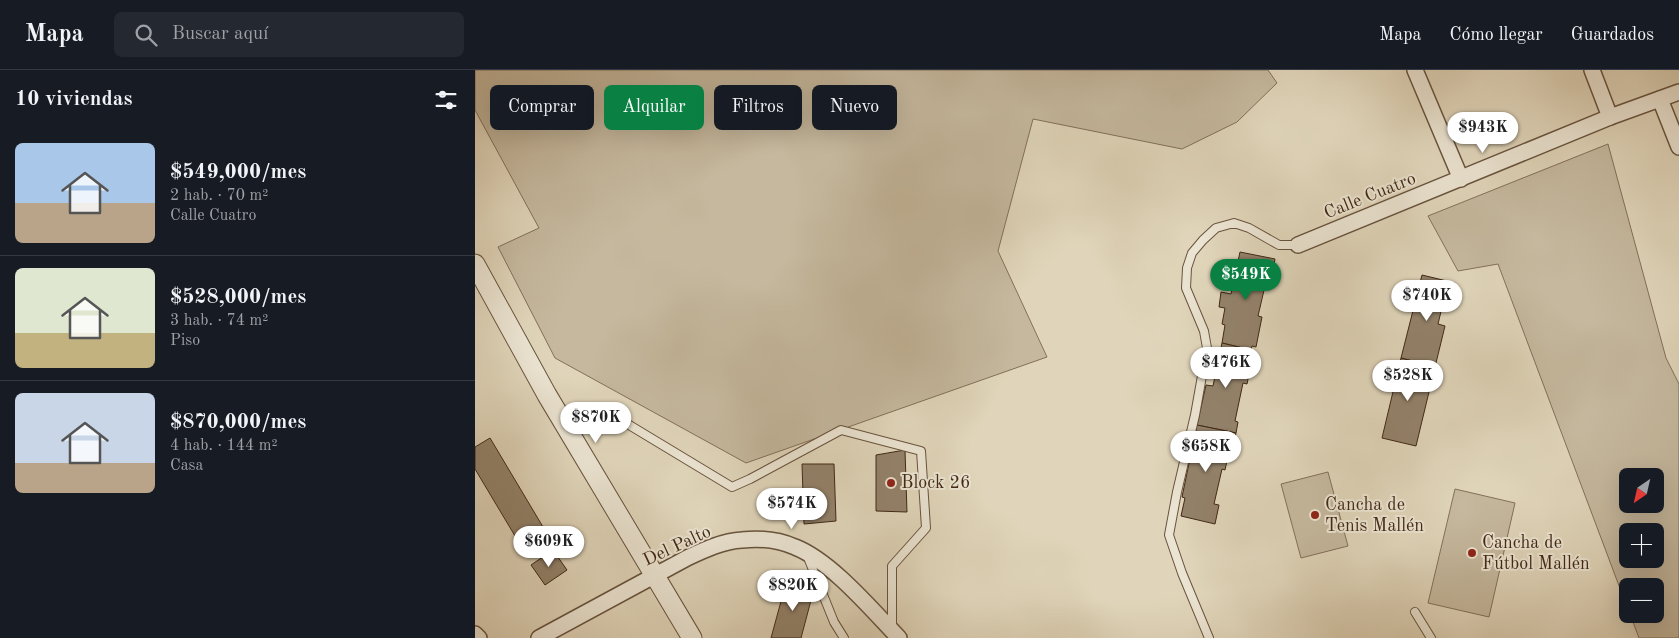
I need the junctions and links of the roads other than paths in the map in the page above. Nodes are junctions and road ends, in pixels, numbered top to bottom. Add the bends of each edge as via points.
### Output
1 (1415, 70) edge
2 (1591, 70) edge
3 (1679, 92) edge
4 (1660, 99) junction
5 (1610, 117) junction
6 (1679, 147) edge
7 (1461, 179) junction
8 (1298, 245) joint
9 (475, 264) edge
10 (606, 411) dead end
11 (806, 553) junction
12 (655, 576) junction
13 (1415, 612) dead end
14 (475, 634) edge
15 (895, 634) edge
16 (479, 638) edge
17 (539, 638) edge
18 (692, 638) edge
19 (845, 638) edge
20 (1209, 638) edge
21 (1431, 638) edge

1 - 7 street
2 - 5 street
3 - 4 street, Calle Cuatro
4 - 5 street, Calle Cuatro
4 - 6 street
5 - 7 street, Calle Cuatro
7 - 8 street, Calle Cuatro
8 - 20 lane via 1279,245 1234,223 1216,228 1203,240 1192,253 1187,268 1186,288 1204,331 1207,348 1169,535
9 - 12 street via 547,395
10 - 15 lane via 732,487 841,430 921,451 926,528 892,566
11 - 12 street, Del Palto via 771,540 741,540 709,548
11 - 15 street, Del Palto via 848,585
11 - 19 lane via 834,622
12 - 17 street, Del Palto
12 - 18 street
13 - 21 lane
14 - 16 street

